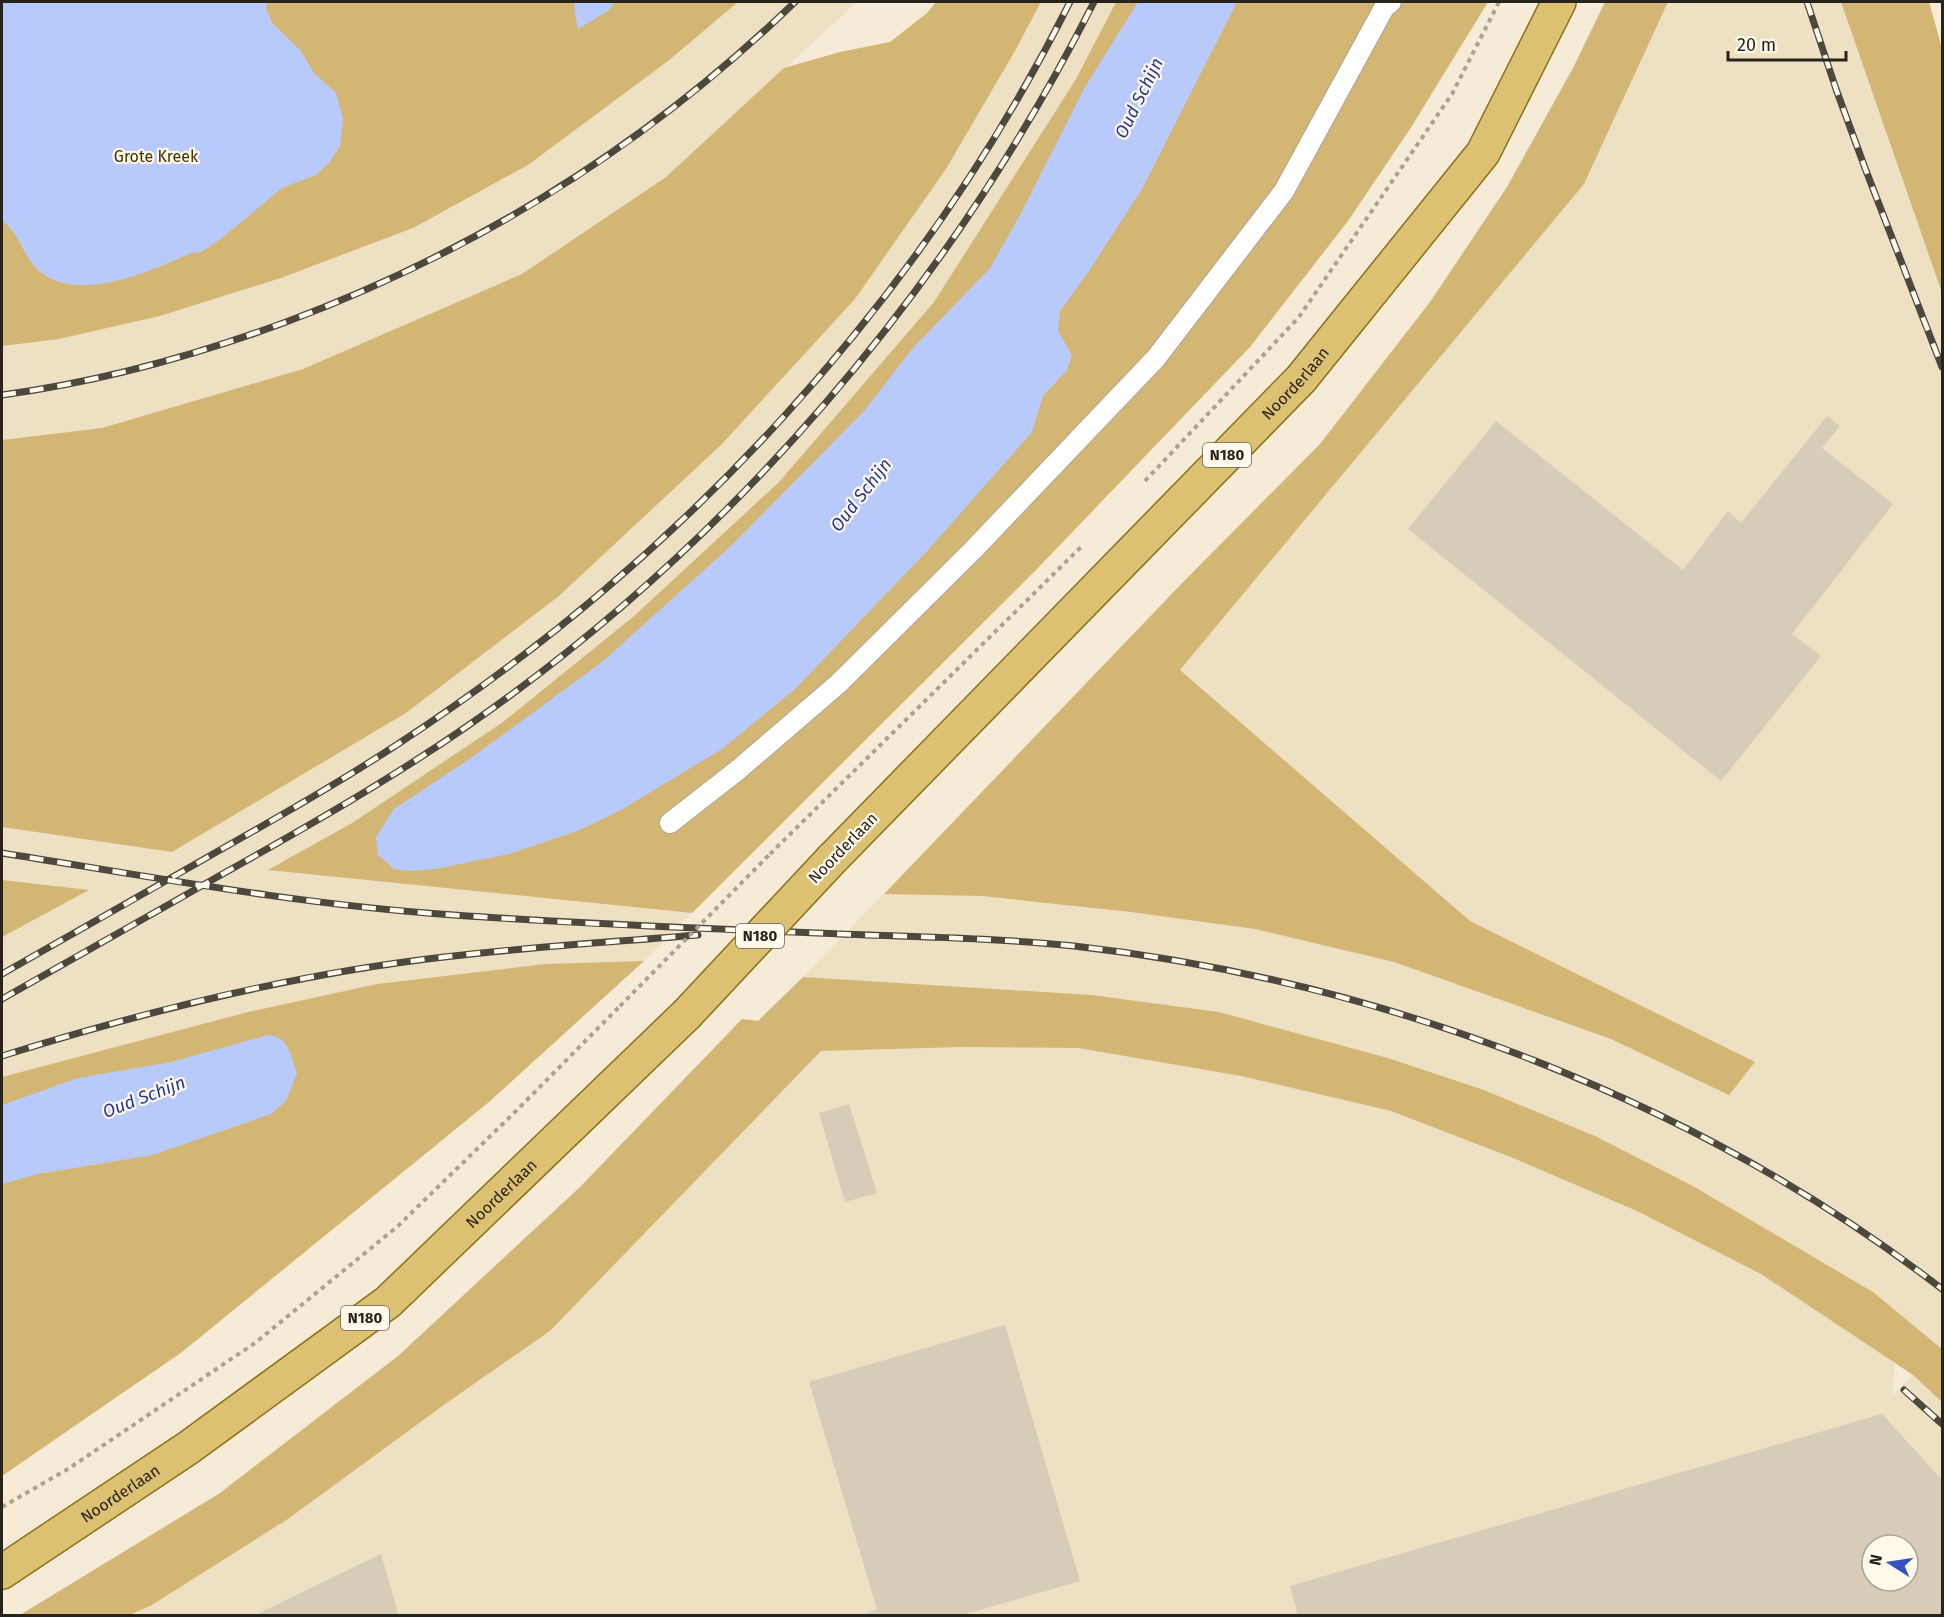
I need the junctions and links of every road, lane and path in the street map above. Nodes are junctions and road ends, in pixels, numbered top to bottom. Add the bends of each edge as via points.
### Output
1 (1391, 2) edge
2 (1499, 2) edge
3 (1559, 2) edge
4 (1142, 485) dead end
5 (1084, 544) dead end
6 (670, 823) dead end
7 (2, 1507) edge
8 (2, 1572) edge

1 - 6 lane via 1384,8 1284,191 1156,358 974,550 838,684
2 - 4 path via 1452,94 1299,317
3 - 8 main road, Noorderlaan / N180, bridge via 1483,153 1301,379 832,859 687,1014 388,1302 188,1448
5 - 7 path, bridge via 398,1226 264,1335 68,1469

